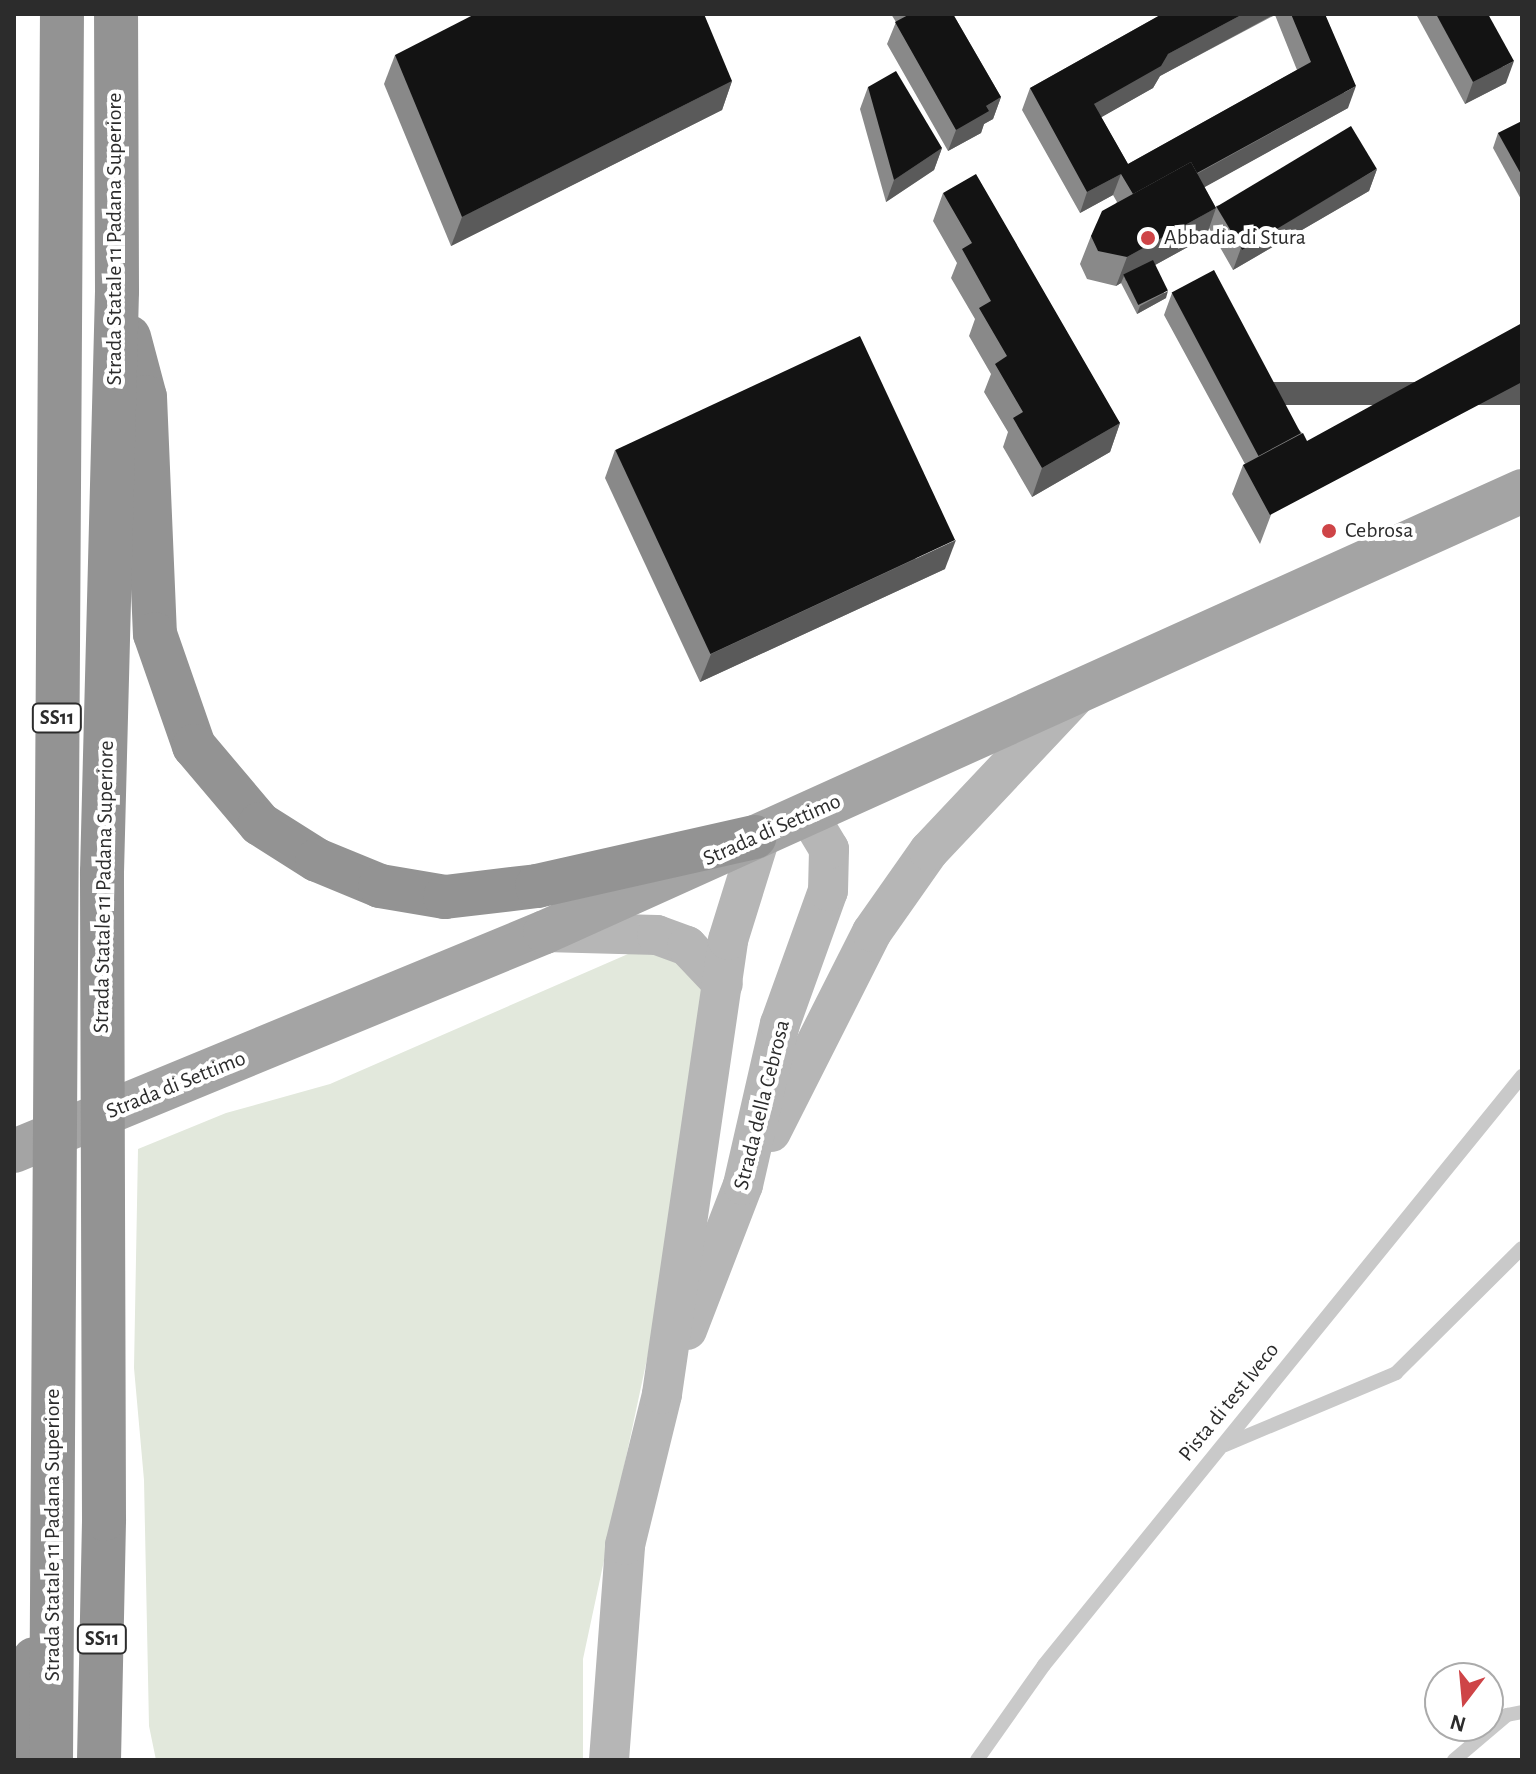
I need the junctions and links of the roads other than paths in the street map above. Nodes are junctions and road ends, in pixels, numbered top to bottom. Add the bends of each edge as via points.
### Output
1 (62, 14) edge
2 (116, 14) edge
3 (117, 291) junction
4 (1522, 491) edge
5 (1084, 687) junction
6 (808, 814) junction
7 (758, 836) junction
8 (545, 932) junction
9 (723, 984) junction
10 (1522, 1076) edge
11 (14, 1151) edge
12 (743, 1185) junction
13 (1522, 1248) edge
14 (662, 1394) junction
15 (1221, 1447) junction
16 (104, 1519) junction
17 (53, 1578) junction
18 (1522, 1712) edge
19 (14, 1745) edge
20 (51, 1760) edge
21 (99, 1760) edge
22 (131, 1760) edge
23 (609, 1760) edge
24 (977, 1760) edge
25 (1454, 1760) edge

1 - 17 highway, Strada Statale 11 Padana Superiore / SS11
2 - 3 highway, Strada Statale 11 Padana Superiore / SS11
3 - 7 highway via 145,397 155,634 194,746 260,824 317,860 380,886 445,897 537,886
3 - 16 highway, Strada Statale 11 Padana Superiore / SS11 via 102,872
4 - 5 main road, Strada di Settimo
5 - 6 main road, Strada di Settimo
5 - 12 main road via 929,851 880,921
6 - 7 main road, Strada di Settimo
6 - 12 main road, Strada della Cebrosa via 829,849 828,891 780,1024
7 - 8 main road, Strada di Settimo
7 - 9 main road, Strada della Cebrosa via 734,913
8 - 9 main road via 657,935 687,946
8 - 11 main road, Strada di Settimo
9 - 14 main road, Strada della Cebrosa
10 - 15 lane, Pista di test Iveco
12 - 14 main road, Strada della Cebrosa
13 - 15 lane via 1396,1373
14 - 23 main road, Strada della Cebrosa via 625,1545
15 - 24 lane, Pista di test Iveco via 1044,1665
16 - 21 highway, Strada Statale 11 Padana Superiore / SS11
16 - 22 highway
17 - 19 highway
17 - 20 highway, Strada Statale 11 Padana Superiore / SS11
18 - 25 lane via 1507,1715

